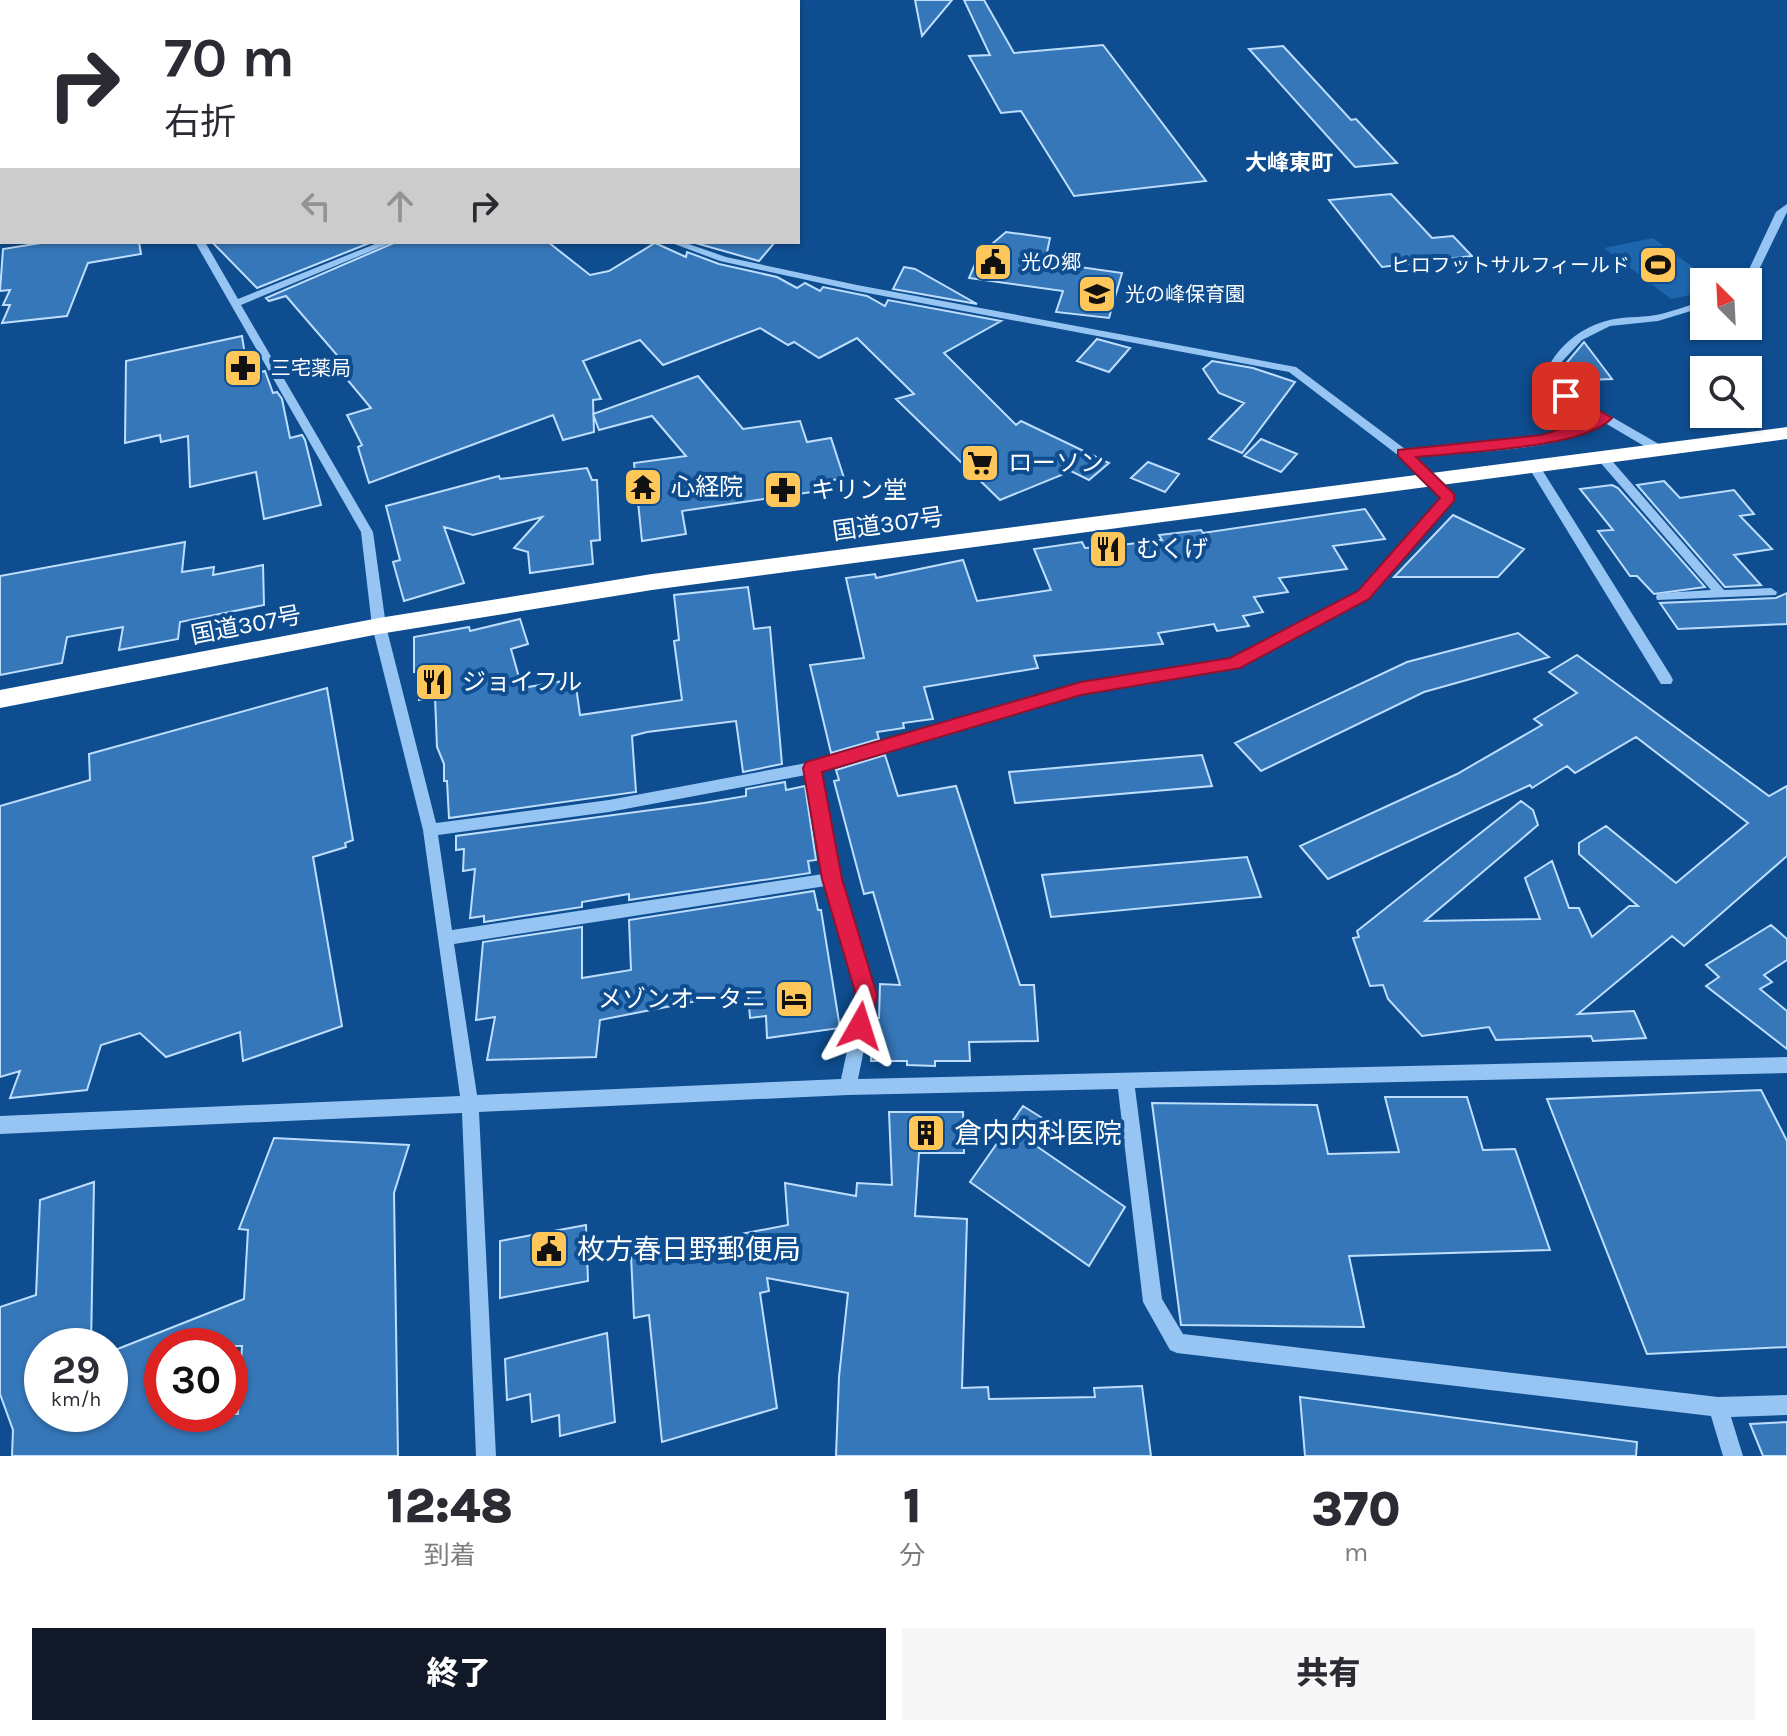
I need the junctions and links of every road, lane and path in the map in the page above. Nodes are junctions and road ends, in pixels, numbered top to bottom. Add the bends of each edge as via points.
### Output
1 (1787, 207) edge
2 (201, 244) edge
3 (383, 244) edge
4 (680, 244) edge
5 (1755, 268) edge
6 (237, 303) junction
7 (1690, 308) edge
8 (1605, 418) junction
9 (1787, 433) edge
10 (1660, 450) junction
11 (1403, 453) junction
12 (1603, 458) junction
13 (1535, 468) junction
14 (1431, 479) junction
15 (1771, 592) dead end
16 (1721, 594) junction
17 (1662, 597) dead end
18 (379, 626) junction
19 (1666, 680) dead end
20 (0, 699) edge
21 (812, 768) junction
22 (430, 830) junction
23 (832, 879) junction
24 (446, 938) junction
25 (1787, 1065) edge
26 (1126, 1083) junction
27 (848, 1087) junction
28 (470, 1106) junction
29 (0, 1125) edge
30 (1787, 1405) edge
31 (1718, 1407) junction
32 (486, 1456) edge
33 (1733, 1456) edge

1 - 5 street
2 - 6 street
3 - 6 street
4 - 11 street via 723,259 857,288 1292,369
6 - 18 street via 367,532
7 - 8 street via 1608,323 1578,338 1551,368 1547,384
8 - 10 street
8 - 11 street via 1542,440
9 - 10 highway, 国道307号
10 - 12 highway, 国道307号
11 - 14 street
12 - 13 highway, 国道307号
12 - 16 street
13 - 14 highway, 国道307号
13 - 19 street
14 - 18 highway, 国道307号 via 652,582
14 - 21 street via 1449,498 1363,595 1234,663 1081,688
15 - 16 street
16 - 17 street
18 - 20 highway, 国道307号
18 - 22 street
21 - 22 street via 609,806
21 - 23 street
22 - 24 street
23 - 24 street
23 - 27 street via 867,995
24 - 28 street
25 - 26 street
26 - 27 street
26 - 31 street via 1153,1302 1177,1343
27 - 28 street
28 - 29 street
28 - 32 street
30 - 31 street
31 - 33 street

